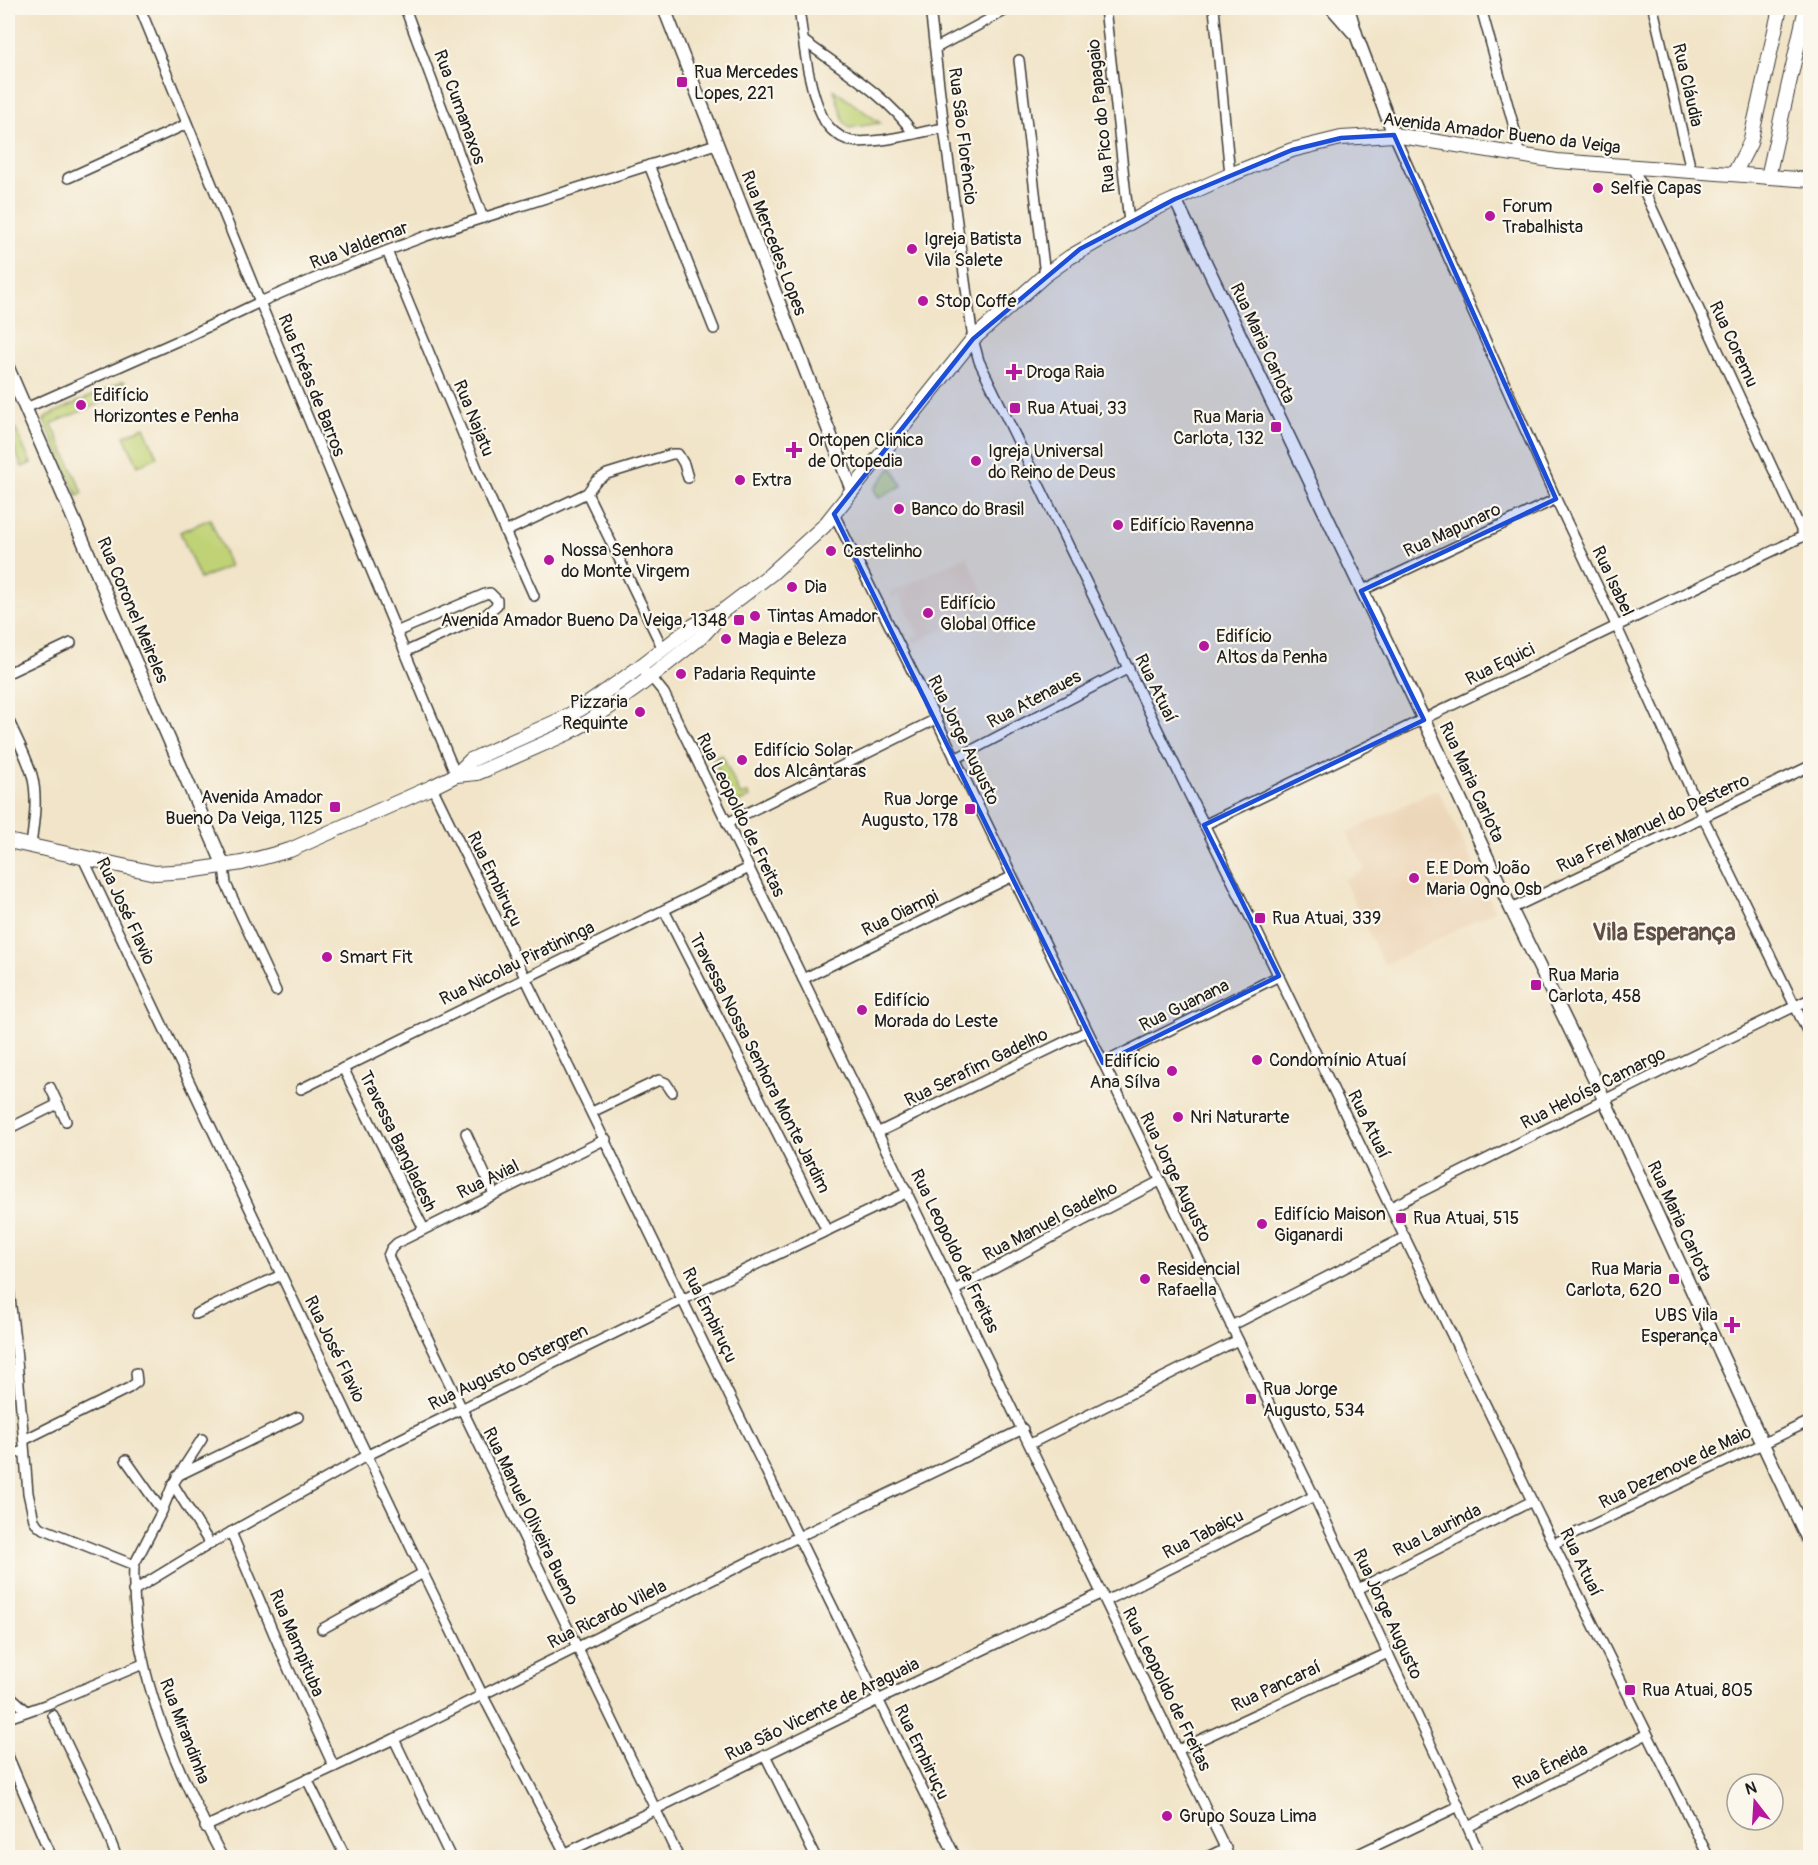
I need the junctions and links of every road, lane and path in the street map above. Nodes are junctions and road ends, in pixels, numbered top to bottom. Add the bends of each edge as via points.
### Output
1 (140, 8) edge
2 (405, 8) edge
3 (664, 8) edge
4 (799, 8) edge
5 (930, 8) edge
6 (1010, 8) edge
7 (1105, 8) edge
8 (1214, 8) edge
9 (1332, 8) edge
10 (1348, 8) edge
11 (1480, 8) edge
12 (1653, 8) edge
13 (1780, 8) edge
14 (1806, 8) edge
15 (1357, 37) junction
16 (804, 41) junction
17 (936, 48) junction
18 (1019, 60) dead end
19 (187, 124) junction
20 (944, 128) junction
21 (913, 133) junction
22 (1394, 135) junction
23 (1750, 143) junction
24 (716, 144) junction
25 (1519, 156) junction
26 (649, 165) junction
27 (1633, 167) junction
28 (1691, 170) junction
29 (1734, 174) junction
30 (1230, 175) junction
31 (1761, 176) junction
32 (68, 178) dead end
33 (1810, 180) edge
34 (1175, 199) junction
35 (483, 218) junction
36 (1129, 222) junction
37 (387, 251) junction
38 (1045, 275) junction
39 (260, 303) junction
40 (714, 329) dead end
41 (973, 339) junction
42 (8, 368) edge
43 (26, 408) junction
44 (688, 478) dead end
45 (852, 490) junction
46 (587, 493) junction
47 (1556, 499) junction
48 (834, 514) junction
49 (505, 532) junction
50 (1807, 534) edge
51 (1361, 591) junction
52 (534, 596) dead end
53 (720, 613) junction
54 (1616, 625) junction
55 (396, 632) junction
56 (71, 643) dead end
57 (663, 649) junction
58 (405, 652) junction
59 (639, 668) junction
60 (1129, 668) junction
61 (8, 673) edge
62 (651, 677) junction
63 (936, 718) junction
64 (8, 719) edge
65 (1424, 720) junction
66 (955, 759) junction
67 (1810, 766) edge
68 (456, 775) junction
69 (432, 787) junction
70 (1703, 817) junction
71 (727, 823) junction
72 (1204, 825) junction
73 (8, 842) edge
74 (31, 845) junction
75 (82, 856) junction
76 (224, 866) junction
77 (748, 868) junction
78 (1011, 877) junction
79 (1511, 909) junction
80 (664, 910) junction
81 (1279, 976) junction
82 (525, 977) junction
83 (803, 979) junction
84 (276, 991) dead end
85 (1810, 999) edge
86 (1796, 1006) junction
87 (1087, 1031) junction
88 (1810, 1037) edge
89 (1103, 1063) junction
90 (343, 1068) junction
91 (50, 1087) dead end
92 (301, 1089) dead end
93 (672, 1092) dead end
94 (1605, 1101) junction
95 (58, 1104) junction
96 (592, 1112) junction
97 (66, 1121) dead end
98 (8, 1130) edge
99 (879, 1132) junction
100 (466, 1133) dead end
101 (606, 1139) junction
102 (1160, 1181) junction
103 (908, 1192) junction
104 (494, 1194) junction
105 (1391, 1207) junction
106 (424, 1229) junction
107 (827, 1231) junction
108 (1405, 1237) junction
109 (388, 1253) joint
110 (281, 1275) junction
111 (8, 1282) edge
112 (955, 1290) junction
113 (684, 1299) junction
114 (196, 1314) dead end
115 (1231, 1326) junction
116 (1238, 1340) junction
117 (136, 1373) dead end
118 (460, 1409) junction
119 (298, 1417) dead end
120 (1810, 1421) edge
121 (1023, 1429) junction
122 (202, 1439) dead end
123 (24, 1440) junction
124 (1763, 1443) junction
125 (1030, 1444) junction
126 (24, 1451) junction
127 (8, 1455) edge
128 (368, 1455) junction
129 (126, 1460) dead end
130 (175, 1480) junction
131 (1314, 1496) junction
132 (1532, 1501) junction
133 (162, 1511) junction
134 (231, 1532) junction
135 (798, 1537) junction
136 (210, 1544) junction
137 (1553, 1544) junction
138 (1810, 1544) edge
139 (134, 1565) junction
140 (423, 1573) junction
141 (1358, 1589) junction
142 (133, 1591) junction
143 (1104, 1597) junction
144 (322, 1629) dead end
145 (577, 1647) junction
146 (1388, 1653) junction
147 (143, 1664) junction
148 (8, 1694) edge
149 (482, 1695) junction
150 (878, 1700) junction
151 (27, 1711) junction
152 (53, 1715) dead end
153 (8, 1718) edge
154 (1647, 1734) junction
155 (394, 1739) junction
156 (1178, 1750) junction
157 (765, 1755) junction
158 (8, 1756) edge
159 (334, 1767) junction
160 (307, 1779) junction
161 (1459, 1806) junction
162 (655, 1808) junction
163 (205, 1827) junction
164 (1467, 1827) junction
165 (1226, 1848) junction
166 (1810, 1854) edge
167 (561, 1855) edge
168 (52, 1857) edge
169 (117, 1857) edge
170 (223, 1857) edge
171 (346, 1857) edge
172 (451, 1857) edge
173 (679, 1857) edge
174 (816, 1857) edge
175 (956, 1857) edge
176 (1205, 1857) edge
177 (1230, 1857) edge
178 (1350, 1857) edge
179 (1481, 1857) edge
180 (1709, 1857) edge
181 (1803, 1857) edge

1 - 19 street, Rua Enéas de Barros
2 - 35 street, Rua Cumanaxos
3 - 24 street, Rua Mercedes Lopes
4 - 16 street
5 - 17 street, Rua São Florêncio
6 - 17 street
7 - 36 street, Rua Pico do Papagaio
8 - 30 street
9 - 15 street
10 - 15 street
11 - 25 street
12 - 28 street, Rua Cláudia
13 - 23 main road
14 - 31 main road
15 - 22 street
16 - 21 street via 890,105
16 - 21 street via 816,99 825,122 836,133 849,141 870,141
17 - 20 street, Rua São Florêncio
18 - 38 street
19 - 32 street
19 - 39 street, Rua Enéas de Barros
20 - 21 street
20 - 41 street, Rua São Florêncio
22 - 25 main road, Avenida Amador Bueno da Veiga
22 - 30 main road, Avenida Amador Bueno da Veiga via 1314,144
22 - 47 street, Rua Isabel
23 - 29 main road
23 - 31 main road
24 - 26 street, Rua Valdemar
24 - 45 street, Rua Mercedes Lopes
25 - 27 main road, Avenida Amador Bueno da Veiga
26 - 35 street, Rua Valdemar
26 - 40 street
27 - 28 main road, Avenida Amador Bueno da Veiga
27 - 50 street, Rua Coremu
28 - 29 main road, Avenida Amador Bueno da Veiga
29 - 31 main road, Avenida Amador Bueno da Veiga
30 - 34 main road, Avenida Amador Bueno da Veiga
31 - 33 main road, Avenida Amador Bueno da Veiga
34 - 36 main road, Avenida Amador Bueno da Veiga
34 - 51 street, Rua Maria Carlota
35 - 37 street, Rua Valdemar
36 - 38 main road, Avenida Amador Bueno da Veiga via 1080,249
37 - 39 street, Rua Valdemar
37 - 49 street, Rua Najatu
38 - 41 main road, Avenida Amador Bueno da Veiga
39 - 43 street, Rua Valdemar
39 - 55 street, Rua Enéas de Barros
41 - 45 main road, Avenida Amador Bueno da Veiga
41 - 60 street, Rua Atuaí via 979,361
42 - 43 street, Rua Coronel Meireles
43 - 76 street, Rua Coronel Meireles
44 - 46 street via 682,458 672,454 607,474
45 - 48 main road, Avenida Amador Bueno da Veiga
46 - 49 street
46 - 57 street
47 - 51 street, Rua Mapunaro
47 - 54 street, Rua Isabel
48 - 53 main road, Avenida Amador Bueno da Veiga via 771,574
48 - 63 street, Rua Jorge Augusto
49 - 52 street, Rua Najatu
50 - 54 street, Rua Equici
51 - 65 street, Rua Maria Carlota
53 - 57 main road, Avenida Amador Bueno da Veiga via 693,626
53 - 62 main road, Avenida Amador Bueno da Veiga via 701,637
54 - 65 street, Rua Equici
54 - 70 street, Rua Isabel
55 - 58 street, Rua Enéas de Barros
55 - 58 street via 485,594 490,593 497,600 497,605 484,616
56 - 61 street
57 - 59 main road, Avenida Amador Bueno da Veiga
58 - 68 street, Rua Enéas de Barros
59 - 62 street, Rua Leopoldo de Freitas
59 - 68 main road, Avenida Amador Bueno da Veiga via 582,708 471,760
60 - 66 street, Rua Atenaues
60 - 72 street, Rua Atuaí
62 - 68 main road, Avenida Amador Bueno da Veiga via 606,711 568,733 477,773
62 - 71 street, Rua Leopoldo de Freitas via 664,693
63 - 66 street, Rua Jorge Augusto
63 - 71 street
64 - 74 street via 33,777
65 - 72 street, Rua Equici
65 - 79 street, Rua Maria Carlota
66 - 78 street, Rua Jorge Augusto
67 - 70 street, Rua Frei Manuel do Desterro
68 - 69 main road, Avenida Amador Bueno da Veiga
69 - 76 main road, Avenida Amador Bueno da Veiga via 290,850
69 - 82 street, Rua Embiruçu
70 - 79 street, Rua Frei Manuel do Desterro
70 - 86 street, Rua Isabel
71 - 77 street, Rua Leopoldo de Freitas
72 - 81 street, Rua Atuaí
73 - 74 main road, Avenida Amador Bueno da Veiga
74 - 75 main road, Avenida Amador Bueno da Veiga
75 - 76 main road, Avenida Amador Bueno da Veiga via 155,873
75 - 110 street, Rua José Flavio
76 - 84 street via 226,884
77 - 80 street, Rua Nicolau Piratininga
77 - 83 street, Rua Leopoldo de Freitas
78 - 83 street, Rua Oiampi
78 - 87 street, Rua Jorge Augusto
79 - 94 street, Rua Maria Carlota
80 - 82 street, Rua Nicolau Piratininga
80 - 107 street, Travessa Nossa Senhora Monte Jardim
81 - 89 street, Rua Guanana
81 - 105 street, Rua Atuaí
82 - 90 street, Rua Nicolau Piratininga
82 - 96 street, Rua Embiruçu
83 - 99 street, Rua Leopoldo de Freitas
85 - 86 street, Rua Heloísa Camargo
86 - 88 street, Rua Isabel
86 - 94 street, Rua Heloísa Camargo
87 - 89 street, Rua Jorge Augusto
87 - 99 street, Rua Serafim Gadelho
89 - 102 street, Rua Jorge Augusto
90 - 92 street, Rua Nicolau Piratininga
90 - 106 street, Travessa Bangladesh
91 - 95 street
93 - 96 street via 658,1080
94 - 105 street, Rua Heloísa Camargo
94 - 124 street, Rua Maria Carlota
95 - 97 street
95 - 98 street
96 - 101 street, Rua Embiruçu
99 - 103 street, Rua Leopoldo de Freitas
100 - 104 street
101 - 104 street, Rua Avial
101 - 113 street, Rua Embiruçu
102 - 112 street, Rua Manuel Gadelho
102 - 115 street, Rua Jorge Augusto
103 - 107 street, Rua Augusto Ostergren
103 - 112 street, Rua Leopoldo de Freitas
104 - 106 street, Rua Avial
105 - 108 street, Rua Atuaí
106 - 109 street, Rua Avial
107 - 113 street, Rua Augusto Ostergren
108 - 115 street
108 - 132 street, Rua Atuaí
109 - 118 street, Rua Manuel Oliveira Bueno
110 - 114 street
110 - 128 street, Rua José Flavio
111 - 123 street
112 - 121 street, Rua Leopoldo de Freitas
113 - 118 street, Rua Augusto Ostergren
113 - 135 street, Rua Embiruçu
115 - 116 street, Rua Jorge Augusto
116 - 125 street
116 - 131 street, Rua Jorge Augusto
117 - 123 street via 135,1385
118 - 128 street, Rua Augusto Ostergren
118 - 145 street, Rua Manuel Oliveira Bueno
119 - 130 street
120 - 124 street, Rua Dezenove de Maio
121 - 125 street, Rua Leopoldo de Freitas
121 - 135 street, Rua Ricardo Vilela
122 - 130 street
123 - 126 street
124 - 137 street, Rua Dezenove de Maio
124 - 138 street, Rua Maria Carlota
125 - 143 street, Rua Leopoldo de Freitas
126 - 127 street
126 - 139 street via 28,1492 38,1526
128 - 134 street, Rua Augusto Ostergren
128 - 140 street, Rua José Flavio
129 - 133 street
130 - 133 street
130 - 136 street
131 - 141 street, Rua Jorge Augusto
131 - 143 street, Rua Tabaiçu
132 - 137 street, Rua Atuaí
132 - 141 street, Rua Laurinda
133 - 139 street
134 - 136 street, Rua Augusto Ostergren
134 - 159 street, Rua Mampituba
135 - 145 street, Rua Ricardo Vilela
135 - 150 street, Rua Embiruçu
136 - 142 street, Rua Augusto Ostergren
137 - 154 street, Rua Atuaí
139 - 142 street, Rua Mirandinha
140 - 144 street
140 - 149 street, Rua José Flavio
141 - 146 street, Rua Jorge Augusto
142 - 147 street, Rua Mirandinha
143 - 150 street, Rua São Vicente de Araguaia
143 - 156 street, Rua Leopoldo de Freitas
145 - 149 street, Rua Ricardo Vilela
145 - 162 street, Rua Manuel Oliveira Bueno
146 - 156 street, Rua Pancaraí
146 - 161 street, Rua Jorge Augusto
147 - 151 street
147 - 163 street, Rua Mirandinha via 164,1732
148 - 151 street
149 - 155 street, Rua Ricardo Vilela
149 - 167 street, Rua José Flavio
150 - 157 street, Rua São Vicente de Araguaia
150 - 175 street, Rua Embiruçu
151 - 153 street
152 - 169 street
154 - 164 street, Rua Êneida
154 - 180 street, Rua Atuaí
155 - 159 street, Rua Ricardo Vilela
155 - 172 street
156 - 165 street, Rua Leopoldo de Freitas
157 - 162 street, Rua São Vicente de Araguaia
157 - 174 street
158 - 168 street
159 - 160 street, Rua Ricardo Vilela
160 - 163 street, Rua Ricardo Vilela
160 - 171 street
161 - 164 street, Rua Jorge Augusto
161 - 178 street
162 - 167 street, Rua São Vicente de Araguaia
162 - 173 street, Rua Manuel Oliveira Bueno
163 - 170 street, Rua Mirandinha
164 - 179 street, Rua Jorge Augusto
165 - 176 street
165 - 177 street, Rua Leopoldo de Freitas
166 - 181 street

